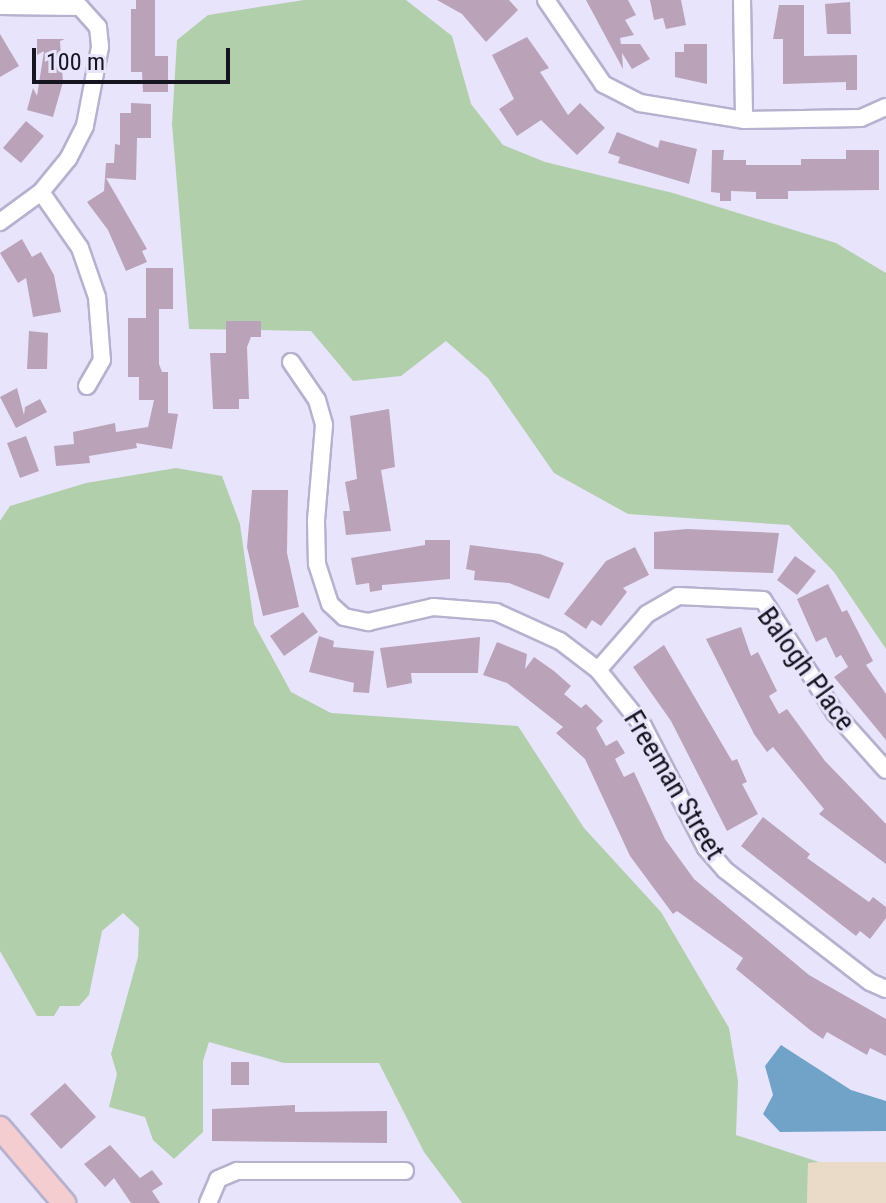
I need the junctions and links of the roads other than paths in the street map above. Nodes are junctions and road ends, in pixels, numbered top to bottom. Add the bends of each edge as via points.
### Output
1 (546, 0) edge
2 (742, 0) edge
3 (0, 6) edge
4 (886, 107) edge
5 (744, 120) junction
6 (41, 192) junction
7 (0, 222) edge
8 (291, 362) dead end
9 (87, 386) dead end
10 (598, 670) junction
11 (886, 770) edge
12 (886, 989) edge
13 (0, 1128) edge
14 (405, 1171) dead end
15 (64, 1203) edge
16 (208, 1203) edge

1 - 5 street via 588,67 621,95 712,118
2 - 5 street
3 - 6 street via 64,4 91,14 98,27 100,47 85,126 68,159
4 - 5 street via 861,118
6 - 7 street
6 - 9 street via 80,248 97,297 102,360
8 - 10 street, Freeman Street via 317,400 324,425 317,564 330,604 344,617 368,622 433,607 496,612 560,641
10 - 11 street, Balogh Place via 647,614 678,596 763,600 835,713
10 - 12 street, Freeman Street via 643,726 706,848 725,870
13 - 15 street
14 - 16 street via 237,1171 218,1179

